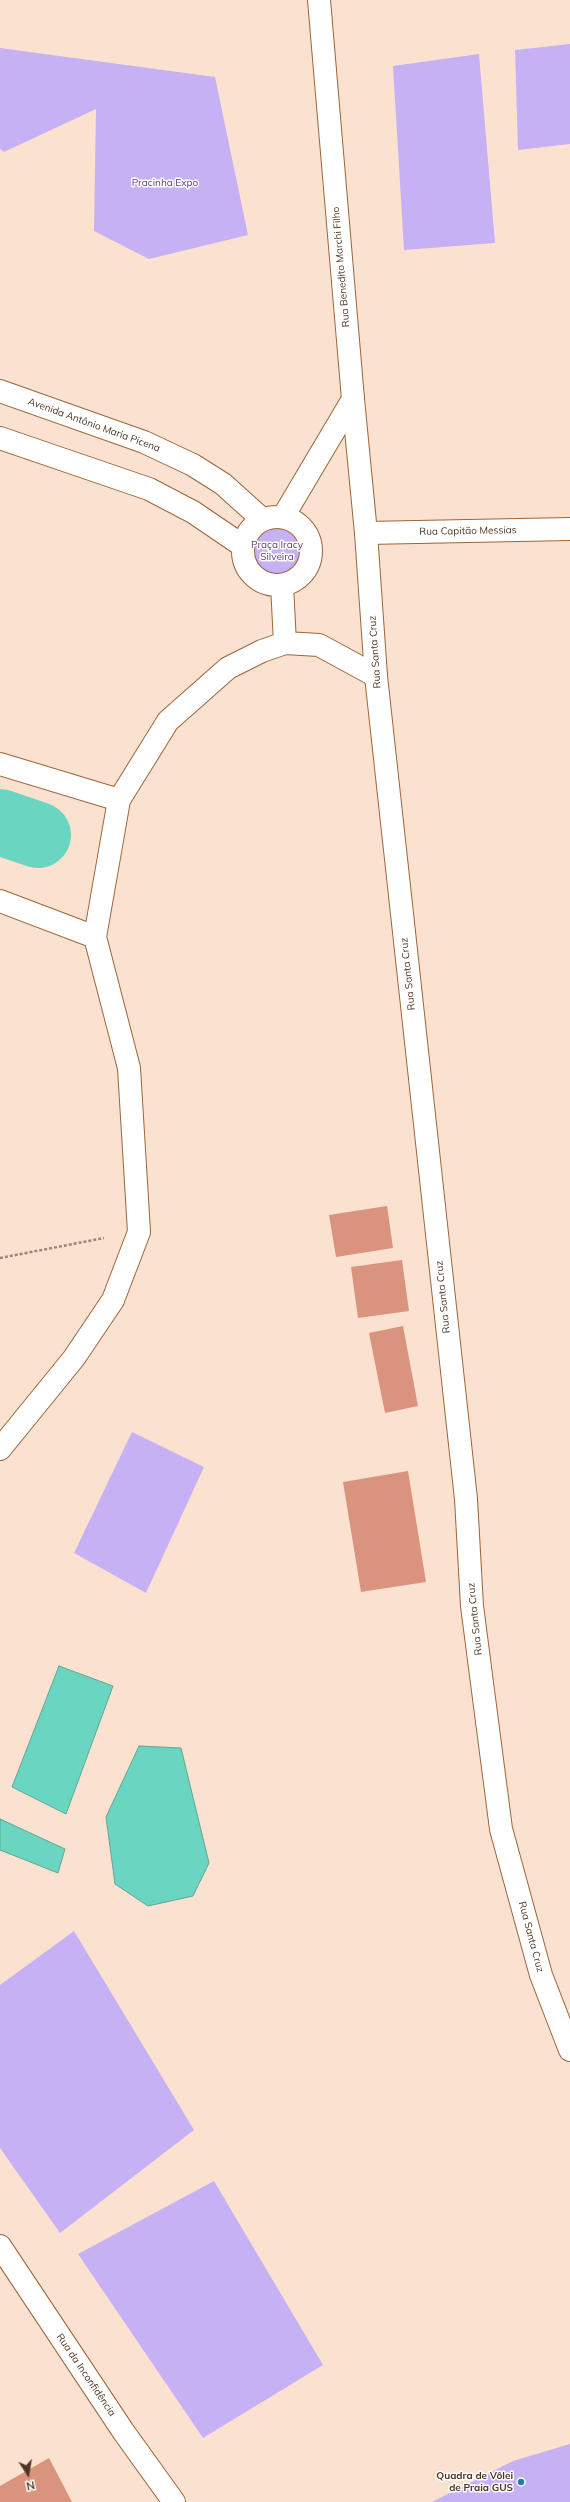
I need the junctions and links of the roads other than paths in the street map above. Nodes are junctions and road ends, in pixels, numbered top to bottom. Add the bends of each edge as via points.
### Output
1 (319, 0) edge
2 (0, 391) edge
3 (353, 399) junction
4 (0, 438) edge
5 (273, 519) junction
6 (570, 529) edge
7 (366, 533) junction
8 (243, 546) junction
9 (282, 585) junction
10 (285, 643) junction
11 (376, 676) junction
12 (0, 764) edge
13 (119, 800) junction
14 (0, 901) edge
15 (95, 937) junction
16 (0, 1449) edge
17 (570, 2050) edge
18 (0, 2246) edge
19 (174, 2502) edge

1 - 3 street, Rua Benedito Marchi Filho
2 - 5 street, Avenida Antônio Maria Picena via 144,442 193,465
3 - 5 street
3 - 7 street, Rua Benedito Marchi Filho
4 - 8 street via 149,489 193,512
5 - 8 street via 255,524 247,534
5 - 9 street via 302,527 308,536 311,551 307,567 301,576
6 - 7 street, Rua Capitão Messias
7 - 11 street, Rua Santa Cruz
8 - 9 street via 243,556 250,572 264,583
9 - 10 street
10 - 11 street via 319,645
10 - 13 street via 262,650 228,668 168,721
11 - 17 street, Rua Santa Cruz via 466,1499 472,1606 501,1829 541,1975
12 - 13 street
13 - 15 street
14 - 15 street
15 - 16 street via 129,1068 139,1232 114,1300 74,1358
18 - 19 street, Rua da Inconfidência via 123,2431

